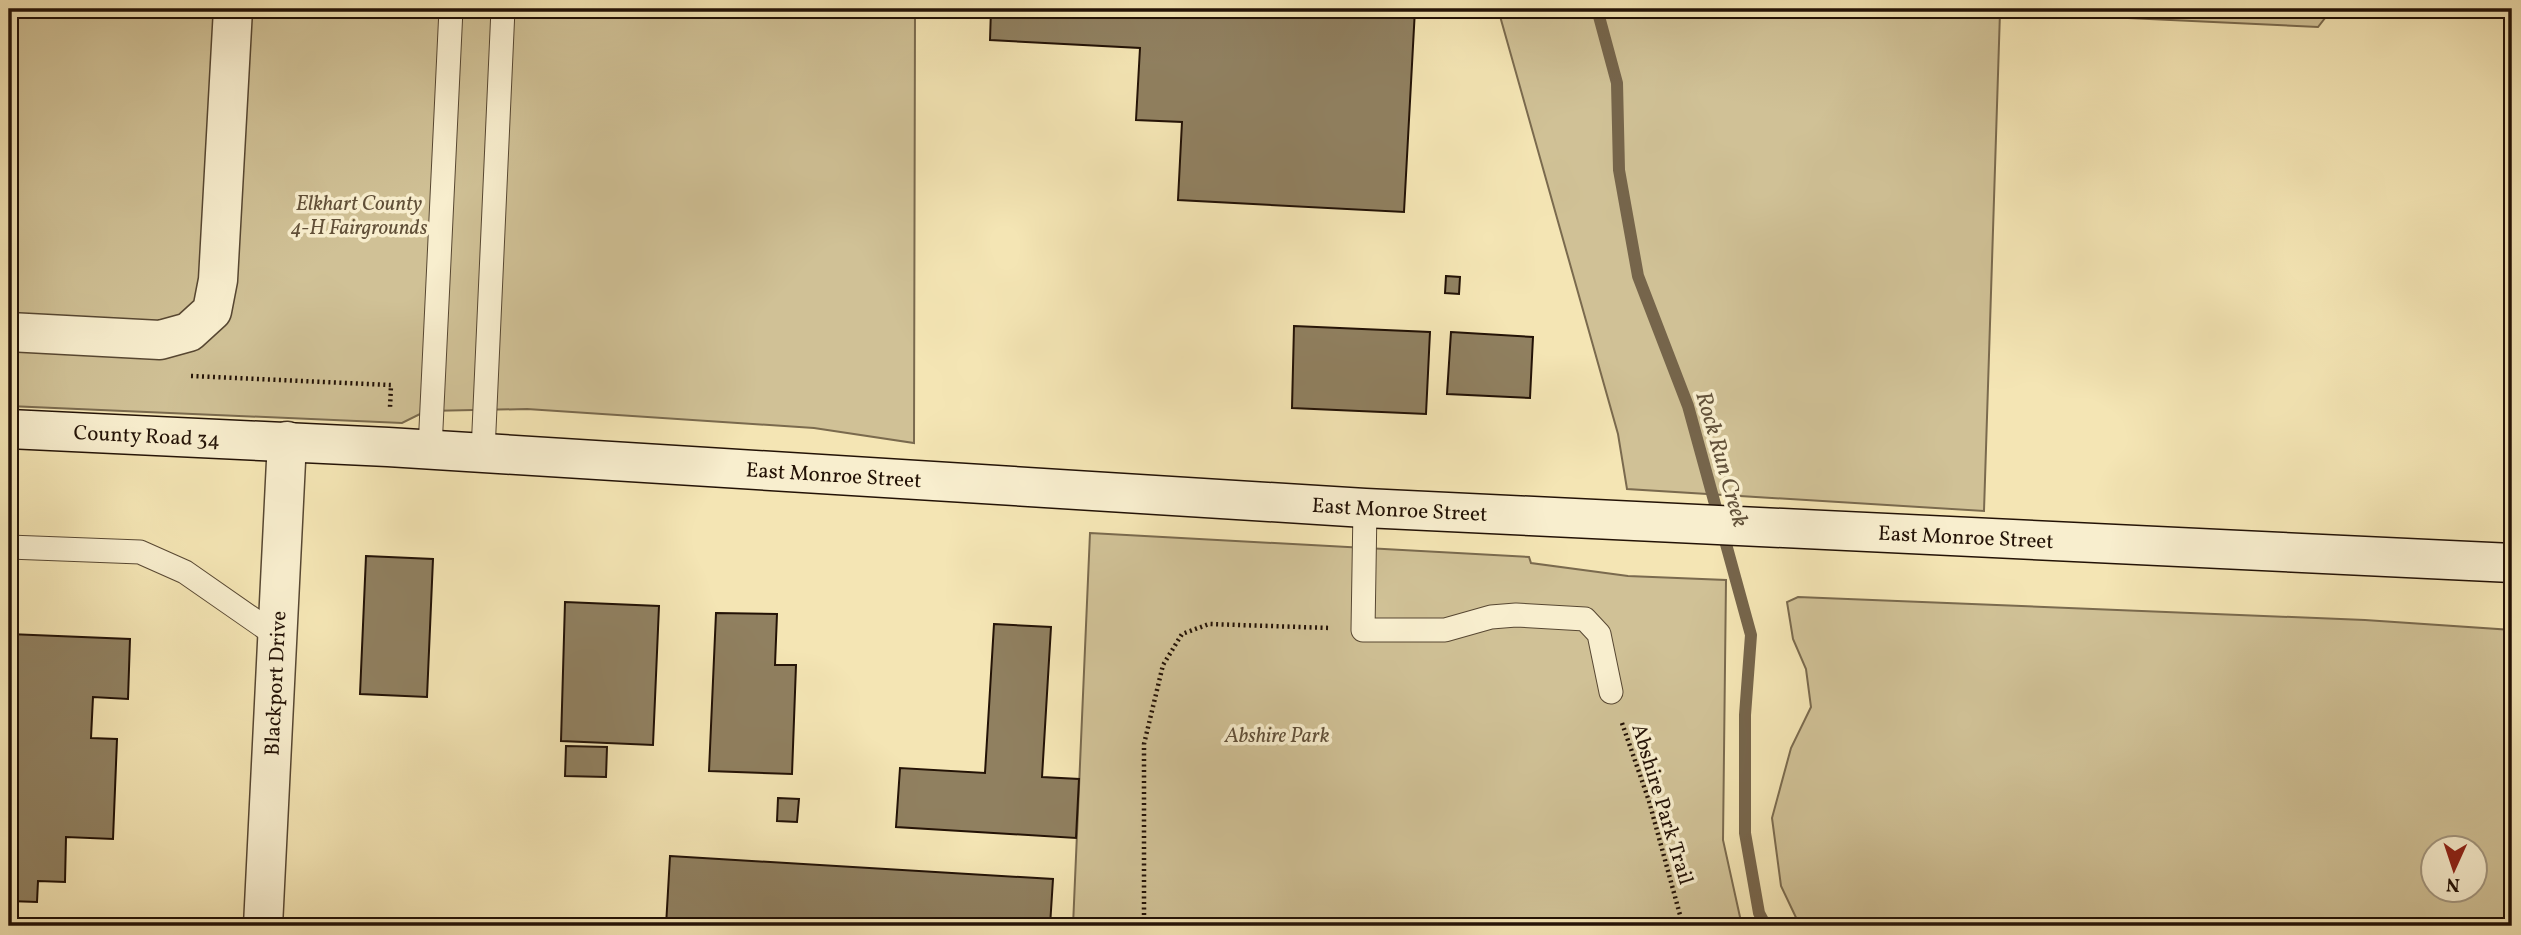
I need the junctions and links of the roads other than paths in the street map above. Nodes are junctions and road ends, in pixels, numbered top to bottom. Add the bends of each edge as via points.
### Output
1 (233, 9) edge
2 (451, 9) edge
3 (503, 9) edge
4 (9, 332) edge
5 (9, 429) edge
6 (287, 441) junction
7 (430, 449) junction
8 (484, 452) junction
9 (1365, 508) junction
10 (9, 547) edge
11 (2512, 563) edge
12 (277, 636) junction
13 (1611, 692) road end
14 (263, 926) edge

1 - 4 street via 218,279 212,311 189,332 160,340
2 - 7 lane
3 - 8 lane
5 - 6 street, County Road 34
6 - 7 street, East Monroe Street
6 - 12 street, Blackport Drive
7 - 8 street, East Monroe Street
8 - 9 street, East Monroe Street
9 - 11 street, East Monroe Street
9 - 13 lane via 1363,630 1446,630 1516,615 1585,619 1599,634
10 - 12 lane via 140,552 185,572
12 - 14 street, Blackport Drive

